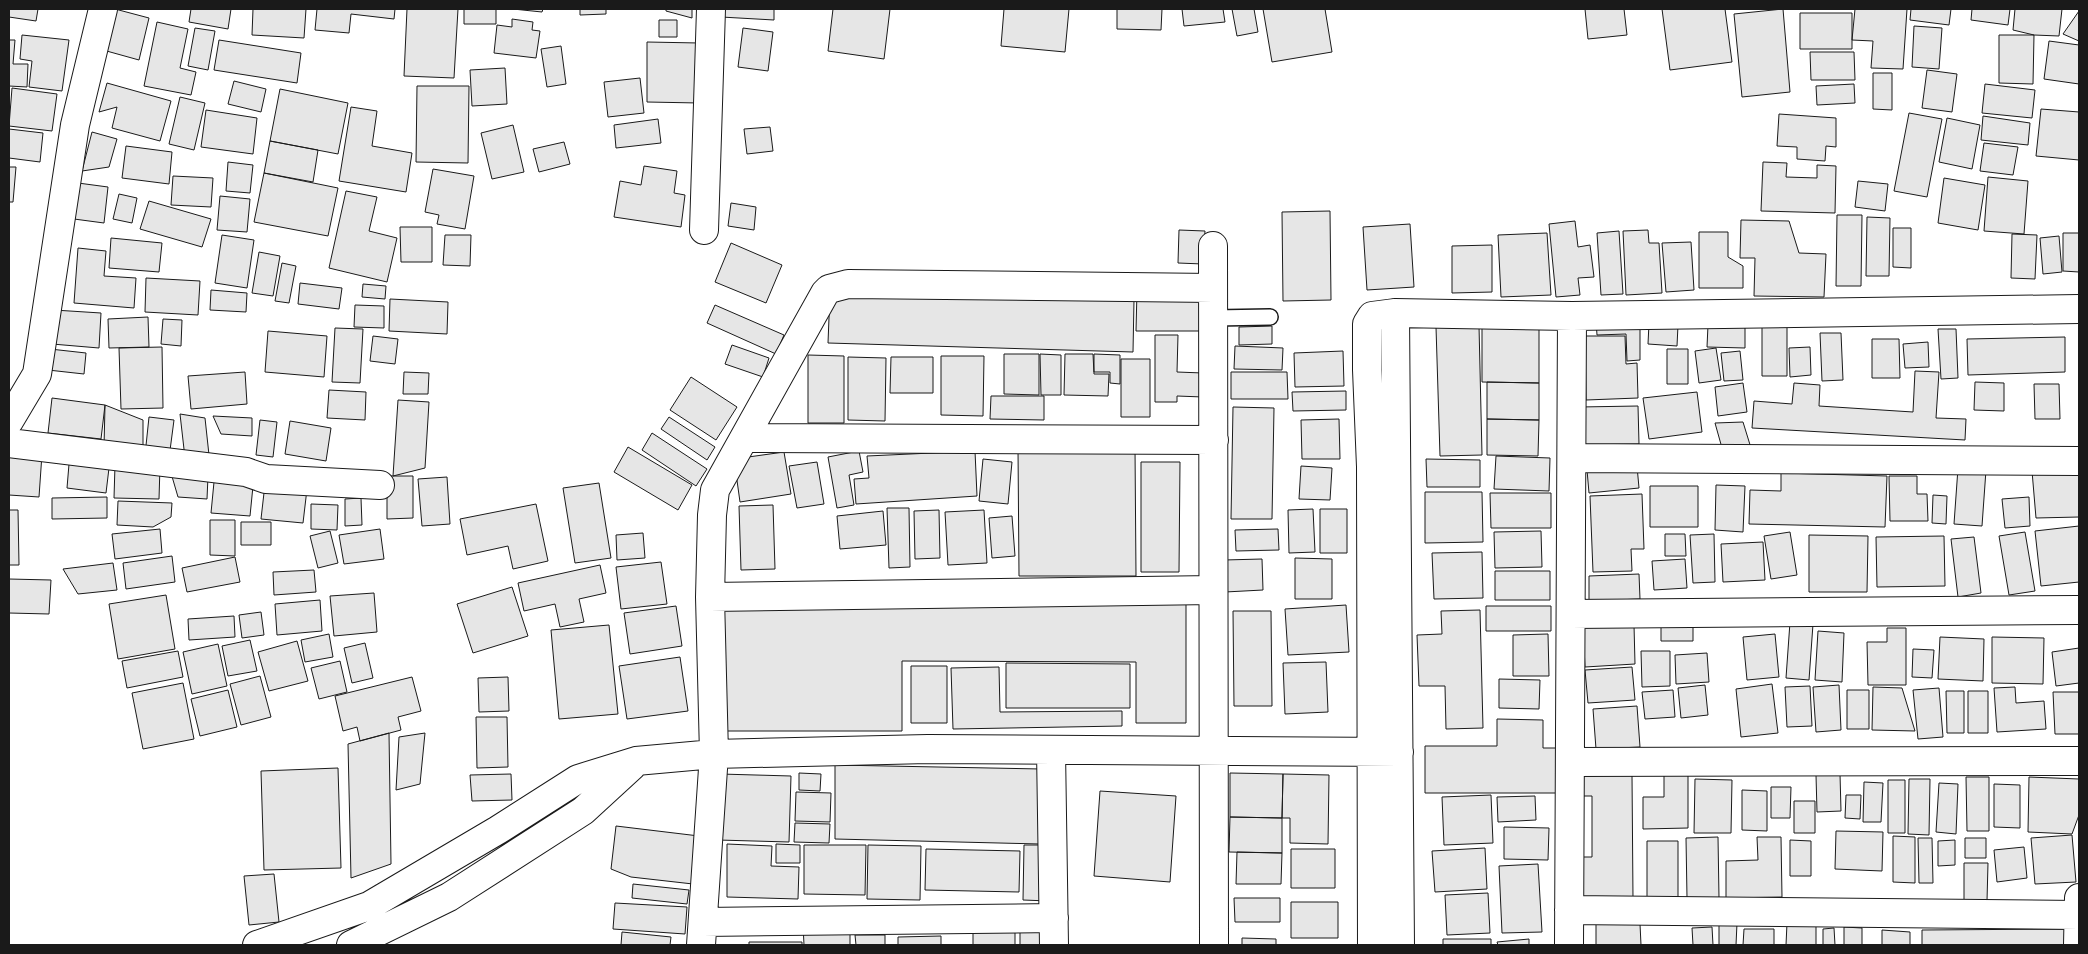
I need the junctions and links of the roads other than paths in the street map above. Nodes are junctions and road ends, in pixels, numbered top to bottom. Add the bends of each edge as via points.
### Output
1 (103, 9) edge
2 (711, 9) edge
3 (704, 230) dead end
4 (1213, 246) dead end
5 (1213, 288) junction
6 (2079, 309) edge
7 (1395, 313) junction
8 (1572, 316) junction
9 (1270, 317) dead end
10 (1214, 318) junction
11 (9, 421) edge
12 (745, 438) junction
13 (1214, 440) junction
14 (9, 444) edge
15 (1572, 458) junction
16 (2079, 461) edge
17 (380, 485) dead end
18 (1214, 590) junction
19 (710, 598) junction
20 (2079, 610) edge
21 (1571, 614) junction
22 (1051, 750) junction
23 (1214, 752) junction
24 (1372, 752) junction
25 (1399, 752) junction
26 (714, 754) junction
27 (636, 761) junction
28 (2079, 761) edge
29 (1570, 762) junction
30 (2079, 906) edge
31 (1569, 910) junction
32 (1054, 918) junction
33 (702, 934) edge
34 (257, 945) edge
35 (351, 945) edge
36 (1054, 945) edge
37 (1214, 945) edge
38 (1372, 945) edge
39 (1400, 945) edge
40 (1569, 945) edge
41 (2078, 945) edge

1 - 11 street via 75,125 37,374
2 - 3 street
4 - 5 street
5 - 10 street
5 - 12 street via 848,284 828,289
6 - 8 street
7 - 8 street
7 - 24 street via 1372,316 1367,324
7 - 25 street
8 - 15 street
9 - 10 lane
10 - 13 street
12 - 13 street
12 - 19 street via 715,490
13 - 18 street
14 - 17 street via 246,472 266,479
15 - 16 street
15 - 21 street
18 - 19 street
18 - 23 street
19 - 26 street
20 - 21 street
21 - 29 street
22 - 23 street
22 - 26 street
22 - 32 street
23 - 24 street
23 - 37 street
24 - 25 street
24 - 38 street
25 - 39 street
26 - 27 street
26 - 33 street
27 - 34 street via 578,779 369,906
27 - 35 street via 584,811 449,897
28 - 29 street
29 - 31 street
30 - 31 street
30 - 41 street
31 - 40 street
32 - 33 street
32 - 36 street

